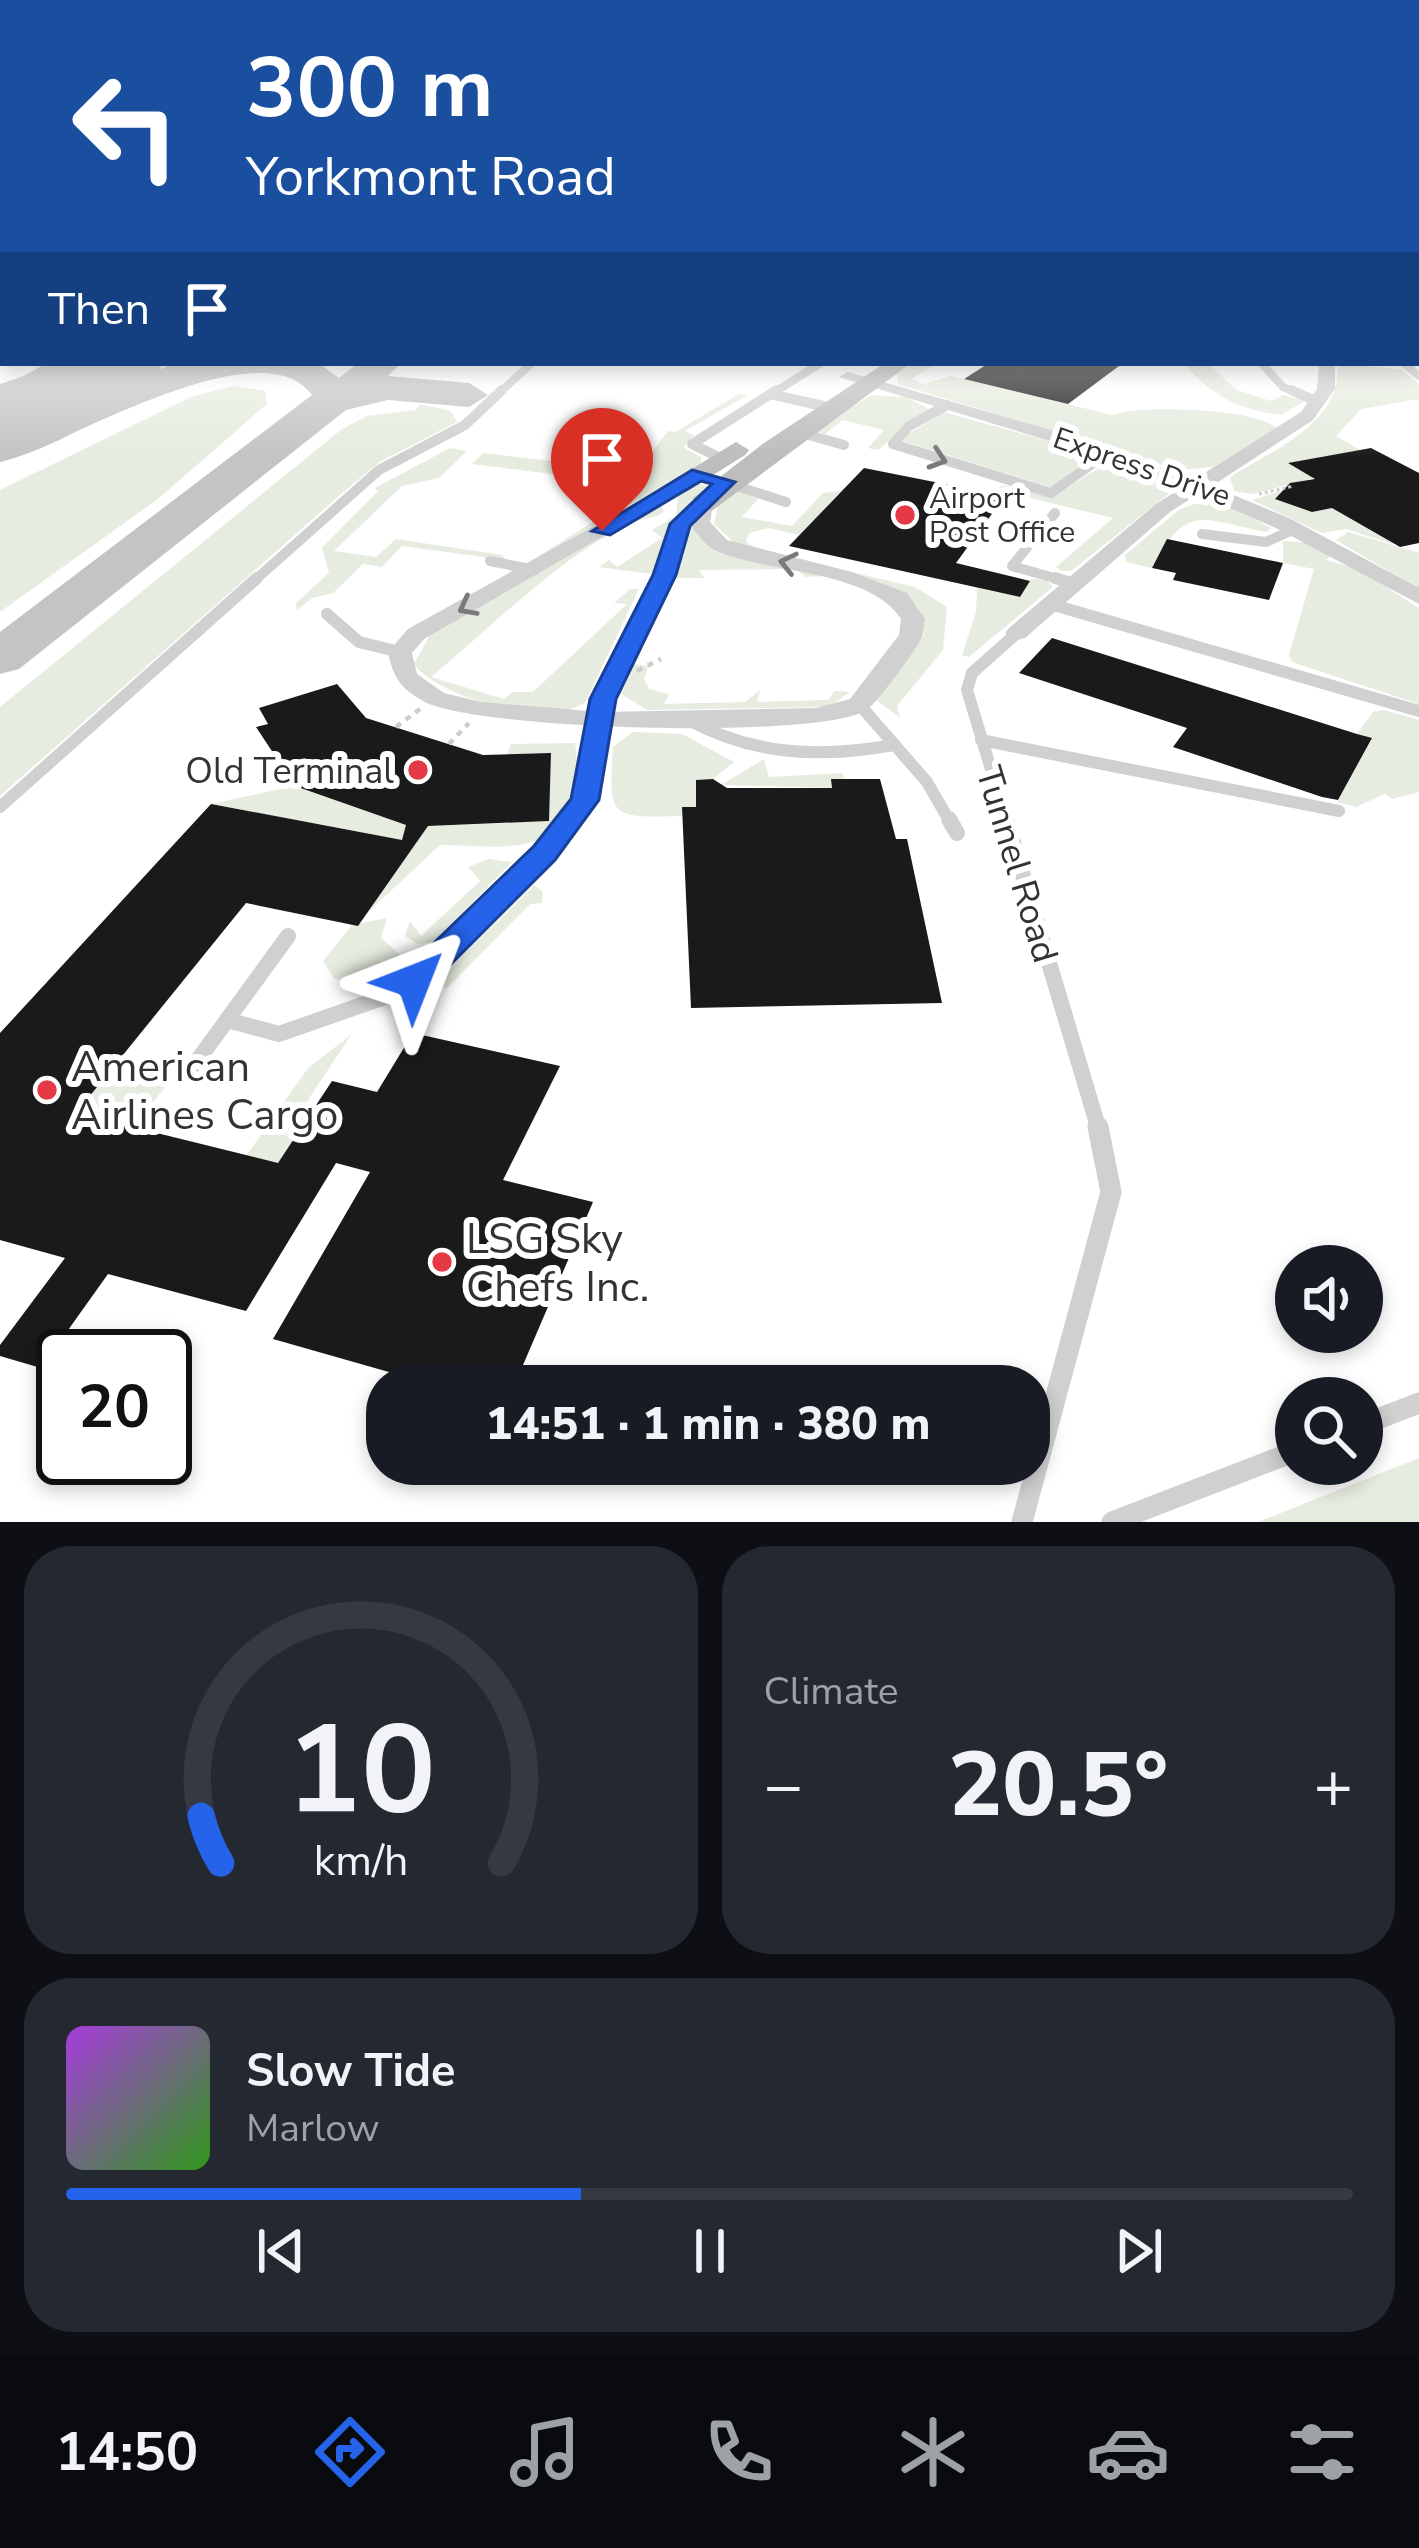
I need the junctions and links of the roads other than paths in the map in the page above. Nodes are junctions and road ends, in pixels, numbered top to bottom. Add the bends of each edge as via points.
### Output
1 (529, 366) edge
2 (816, 366) edge
3 (1264, 366) edge
4 (1327, 366) edge
5 (863, 374) edge
6 (770, 394) junction
7 (1318, 402) junction
8 (947, 405) junction
9 (820, 406) junction
10 (786, 428) junction
11 (844, 445) dead end
12 (1109, 452) junction
13 (706, 475) junction
14 (1202, 485) junction
15 (786, 502) dead end
16 (703, 504) junction
17 (1055, 513) dead end
18 (1297, 528) junction
19 (1202, 534) dead end
20 (490, 562) dead end
21 (536, 570) junction
22 (1074, 584) junction
23 (1419, 597) edge
24 (1050, 604) junction
25 (327, 614) dead end
26 (1017, 633) joint
27 (400, 652) junction
28 (859, 704) junction
29 (1419, 712) edge
30 (687, 718) junction
31 (601, 720) junction
32 (980, 740) junction
33 (894, 745) junction
34 (0, 807) edge
35 (1339, 811) dead end
36 (958, 833) dead end
37 (288, 936) dead end
38 (227, 1021) junction
39 (195, 1064) dead end
40 (1419, 1403) edge
41 (1383, 1418) edge
42 (1275, 1459) edge
43 (1022, 1522) edge
44 (1112, 1522) edge

1 - 34 lane via 464,425 379,470
2 - 6 lane
3 - 7 lane via 1283,387
4 - 7 street
5 - 8 street, Express Drive
5 - 9 street
6 - 9 lane
6 - 13 lane via 692,444
7 - 14 street, Tunnel Road
8 - 12 street, Express Drive
8 -> 12 lane via 892,444 1051,493
9 - 10 street
10 - 11 lane
10 - 13 street
12 - 14 street, Express Drive
13 - 15 lane
13 - 16 street
13 - 21 street
14 - 18 street, Express Drive
14 - 22 street, Tunnel Road
28 -> 16 street via 911,636 904,604 879,587 719,545 699,523
16 - 31 lane via 680,524
17 - 22 lane via 1012,566
18 - 19 lane via 1266,542
18 - 23 street, Express Drive
20 - 21 lane
21 -> 27 street via 416,634
22 - 24 street, Tunnel Road
24 - 26 street, Tunnel Road
24 - 29 lane
25 - 27 lane via 347,638
26 - 32 lane, Tunnel Road via 968,680
27 - 31 street via 406,676 435,698
28 - 30 street via 817,716
28 - 33 lane
30 - 31 street
30 - 33 lane via 722,742 765,751
31 - 38 lane via 592,784 573,820 414,981 279,1034
32 - 35 lane
32 - 43 lane, Tunnel Road via 1104,1144 1111,1192
33 - 36 lane
37 - 38 lane
38 - 39 lane
40 - 41 lane
42 - 44 lane

